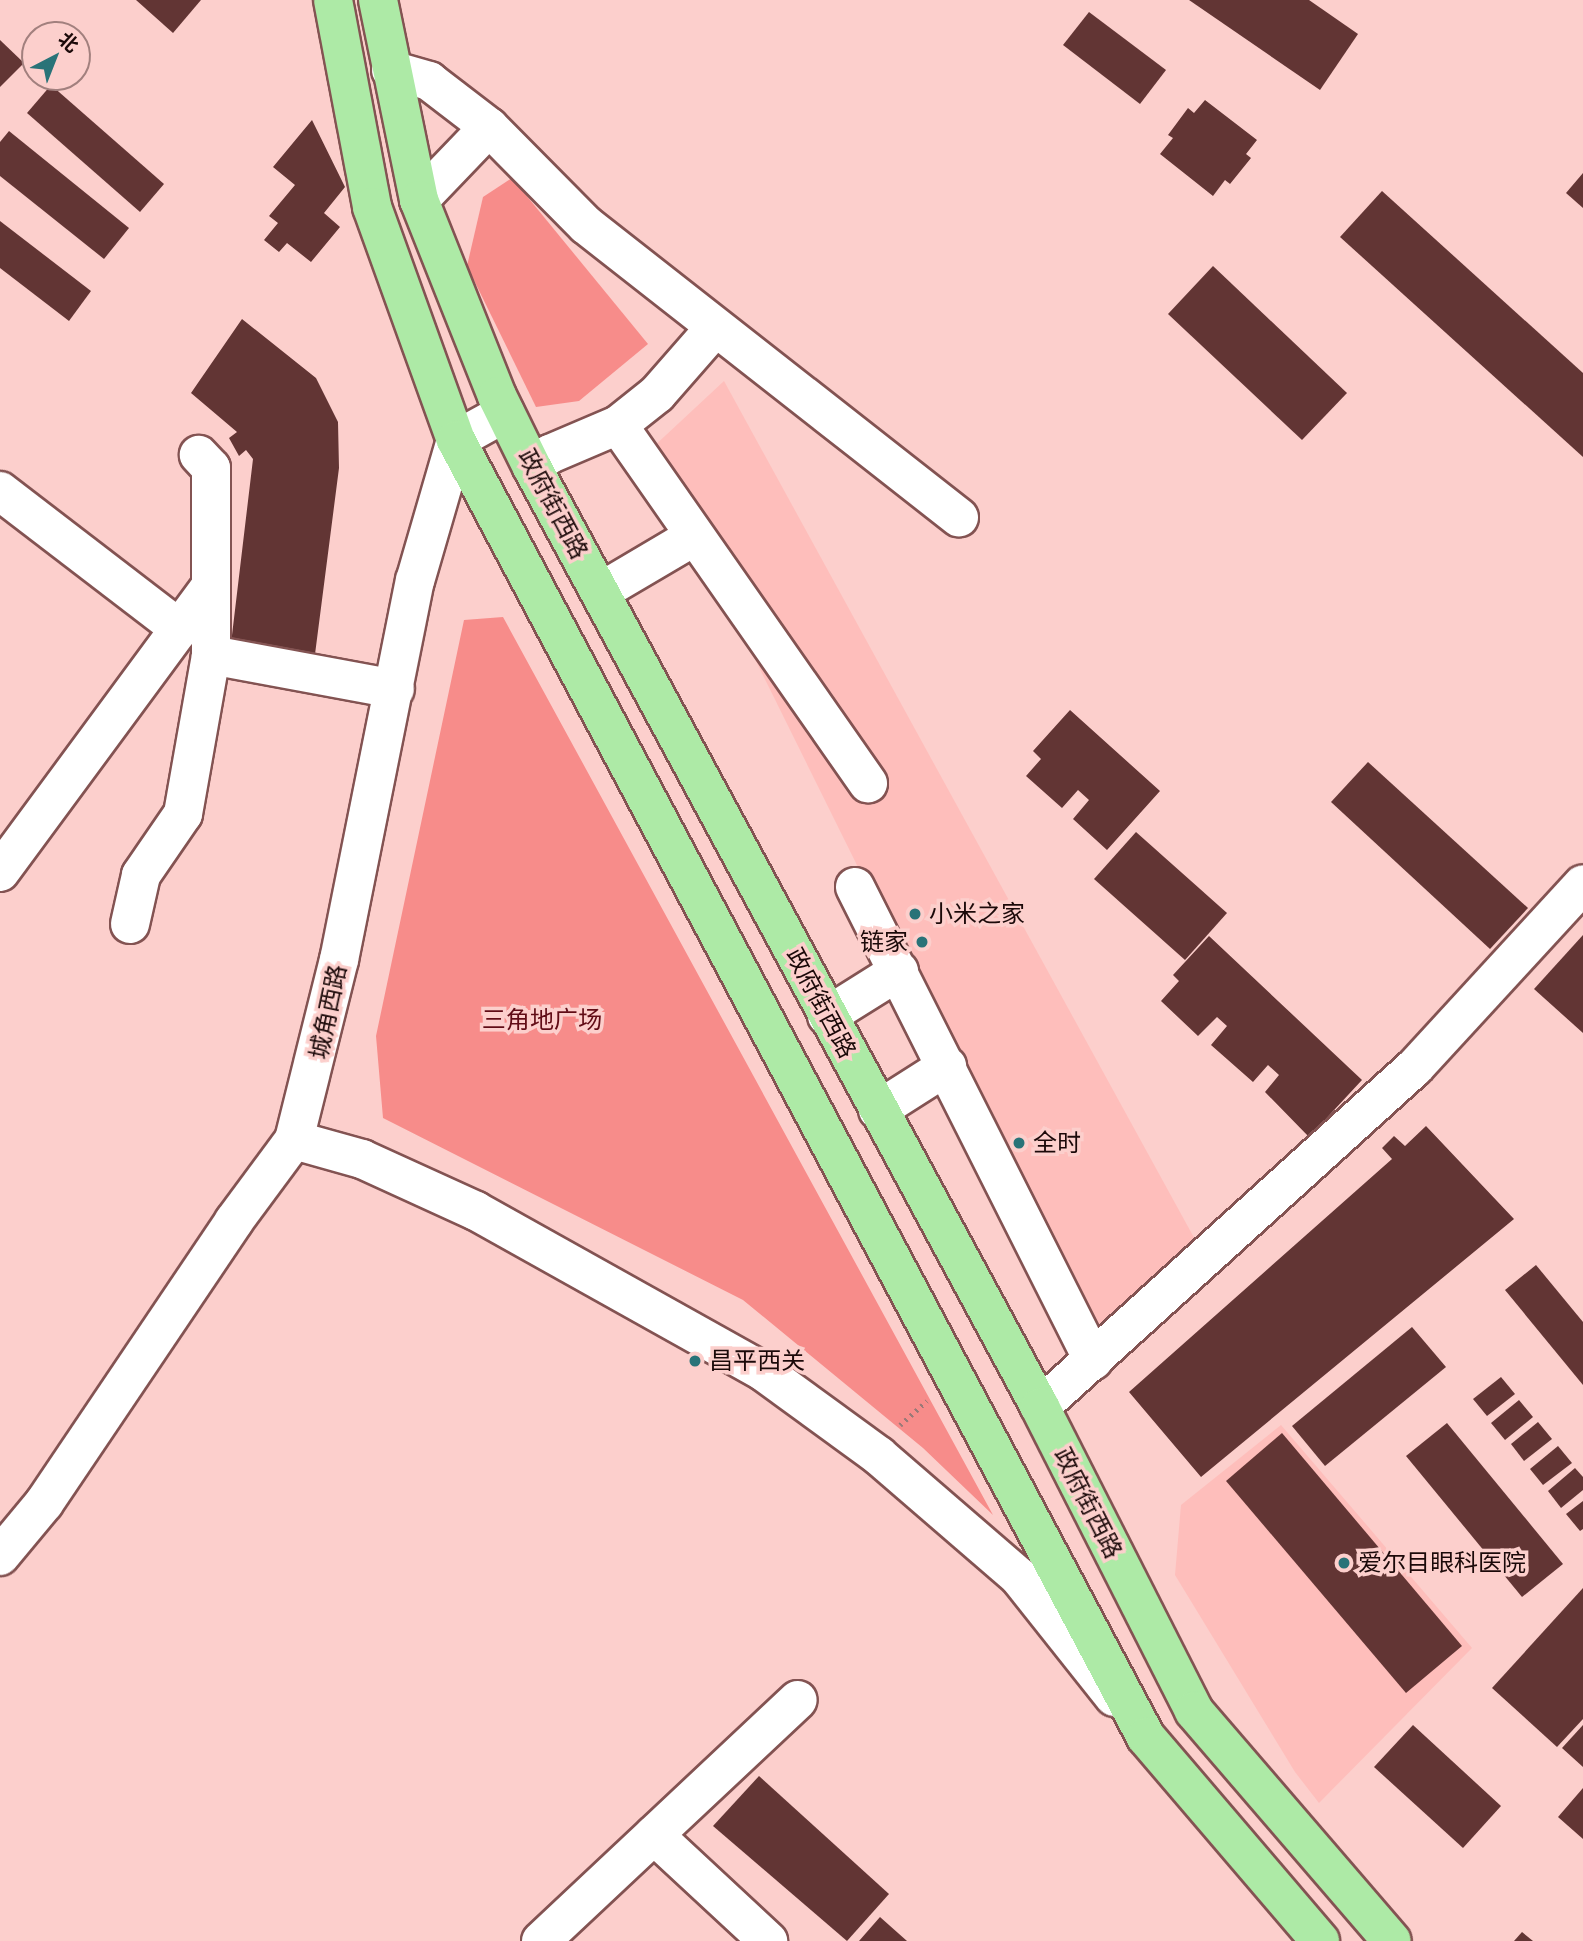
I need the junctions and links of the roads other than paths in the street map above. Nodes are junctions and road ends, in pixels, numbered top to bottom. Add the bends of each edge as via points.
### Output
1 (333, 0) edge
2 (378, 0) edge
3 (391, 70) junction
4 (489, 127) junction
5 (419, 200) junction
6 (714, 329) junction
7 (505, 413) junction
8 (618, 425) junction
9 (457, 440) junction
10 (199, 455) dead end
11 (532, 467) junction
12 (0, 491) edge
13 (959, 517) dead end
14 (693, 537) junction
15 (211, 586) junction
16 (600, 592) junction
17 (180, 629) junction
18 (211, 655) junction
19 (395, 688) junction
20 (868, 784) dead end
21 (0, 872) edge
22 (1583, 884) edge
23 (855, 887) dead end
24 (130, 923) dead end
25 (899, 971) junction
26 (827, 1016) junction
27 (947, 1066) junction
28 (878, 1110) junction
29 (294, 1140) junction
30 (1093, 1360) junction
31 (1040, 1407) junction
32 (0, 1556) edge
33 (798, 1700) dead end
34 (1146, 1737) junction
35 (654, 1835) junction
36 (541, 1941) edge
37 (768, 1941) edge
38 (1320, 1941) edge
39 (1392, 1941) edge

1 - 9 main road via 372,207
2 - 3 main road, 政府街西路
3 - 4 street via 429,81
3 - 5 main road, 政府街西路
4 - 5 street
4 - 6 street via 586,225
5 - 7 main road, 政府街西路
6 - 8 street via 657,394
6 - 13 street
7 - 9 street
7 - 11 main road, 政府街西路
8 - 11 street via 550,454
8 - 14 street
9 - 19 street, 城角西路 via 415,581
9 - 34 main road
10 - 15 street via 211,468
11 - 16 main road, 政府街西路
12 - 17 street
14 - 16 street
14 - 20 street
15 - 17 street
15 - 18 street
16 - 26 main road, 政府街西路
17 - 21 street
18 - 19 street
18 - 24 street via 183,814 141,875
19 - 29 street, 城角西路 via 316,1066
22 - 30 street via 1415,1067
23 - 25 street
25 - 26 street
25 - 27 street
26 - 28 main road, 政府街西路
27 - 28 street
27 - 30 street
28 - 31 main road, 政府街西路
29 - 32 street, 城角西路 via 44,1503
29 - 34 street via 362,1158 476,1211 710,1339 833,1420 1019,1577
30 - 31 street
31 - 39 main road, 政府街西路 via 1194,1711
33 - 35 street
34 - 38 main road
35 - 36 street
35 - 37 street

